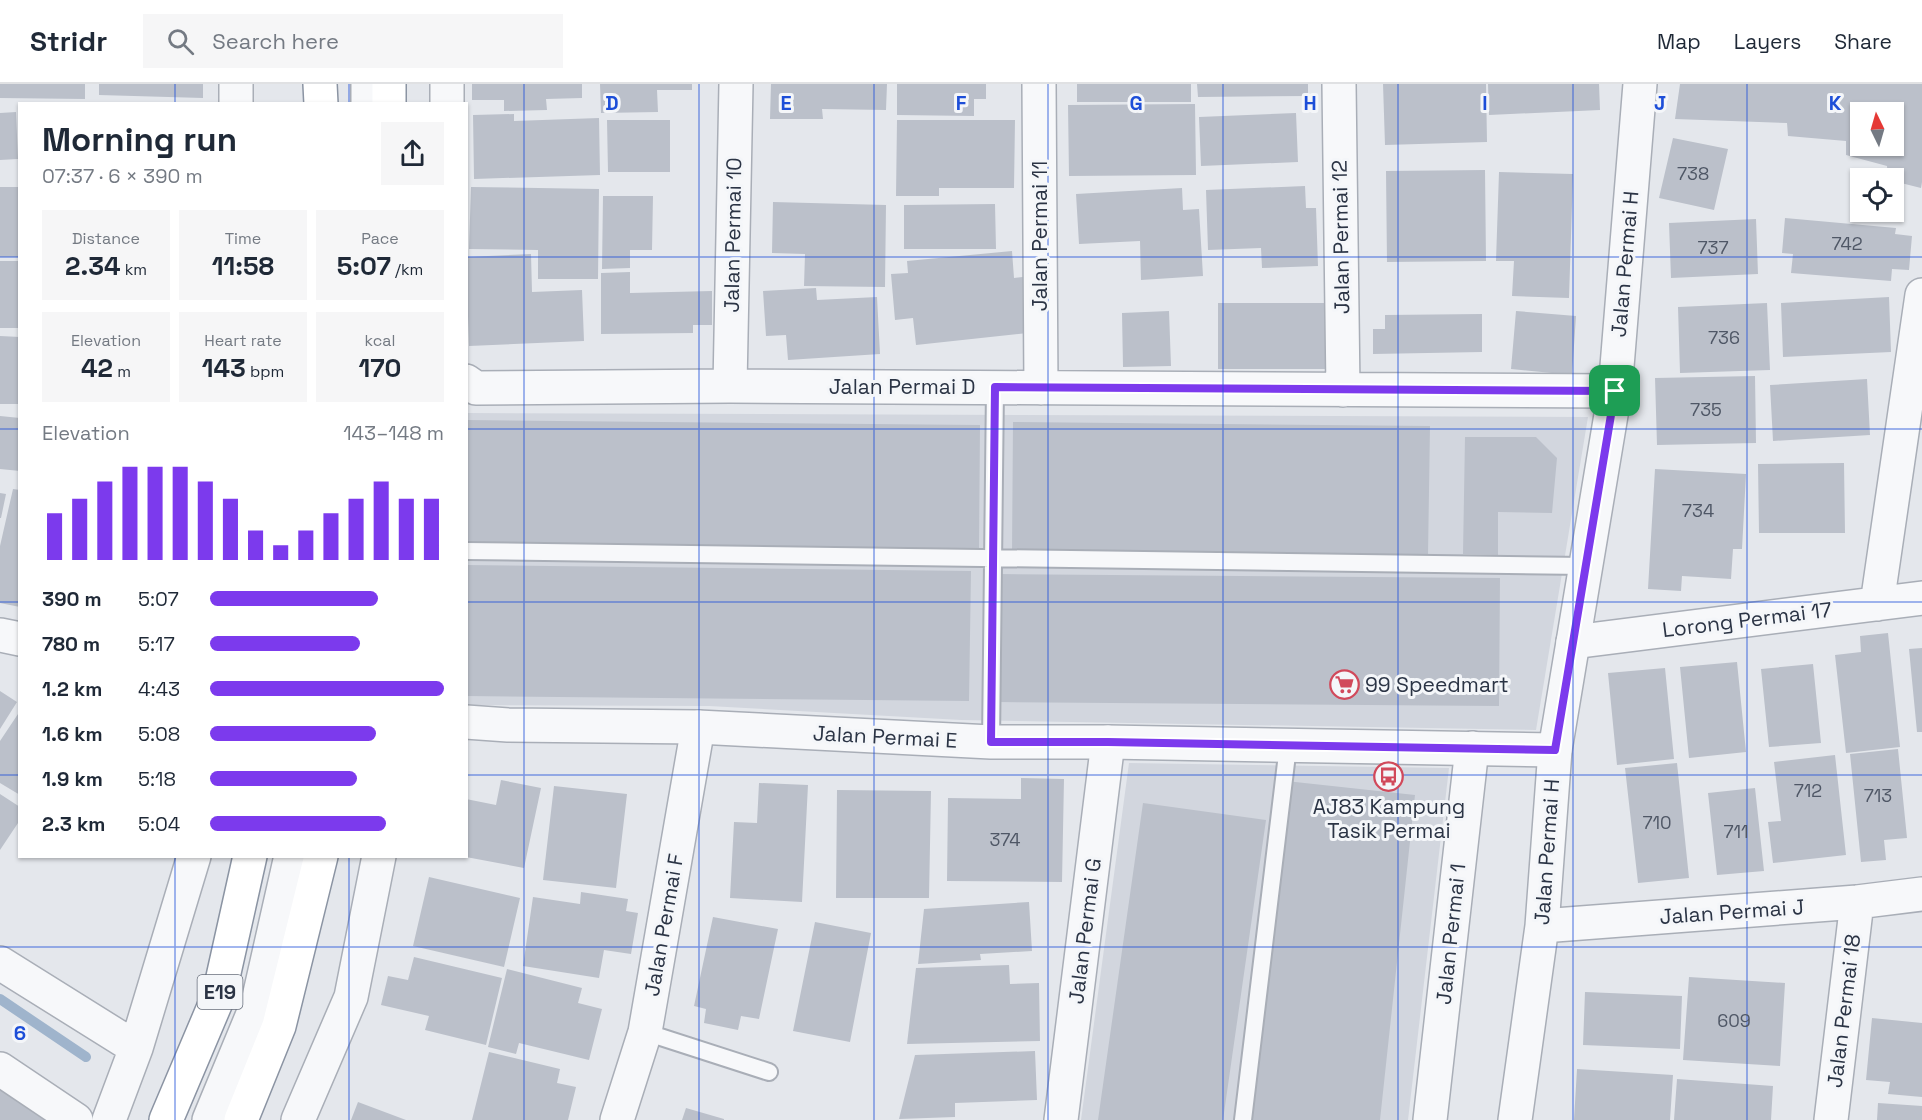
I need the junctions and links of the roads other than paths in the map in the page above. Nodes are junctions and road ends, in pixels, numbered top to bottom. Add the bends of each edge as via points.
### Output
1 (236, 84) edge
2 (316, 84) edge
3 (320, 84) edge
4 (368, 84) edge
5 (389, 84) edge
6 (447, 84) edge
7 (736, 84) edge
8 (1039, 84) edge
9 (1339, 84) edge
10 (1640, 84) edge
11 (236, 102) edge
12 (315, 102) edge
13 (321, 102) edge
14 (368, 102) edge
15 (389, 102) edge
16 (447, 102) edge
17 (1922, 295) edge
18 (471, 385) edge
19 (730, 386) junction
20 (995, 387) junction
21 (1041, 388) junction
22 (1343, 390) junction
23 (1615, 391) junction
24 (468, 551) edge
25 (993, 557) junction
26 (1585, 566) junction
27 (1922, 598) edge
28 (1877, 604) junction
29 (0, 635) edge
30 (18, 639) edge
31 (1572, 642) junction
32 (468, 722) edge
33 (698, 727) junction
34 (991, 742) junction
35 (1108, 742) junction
36 (1288, 746) junction
37 (1472, 748) junction
38 (1555, 750) junction
39 (193, 858) edge
40 (250, 858) edge
41 (291, 858) edge
42 (321, 858) edge
43 (379, 858) edge
44 (1922, 894) edge
45 (1857, 902) junction
46 (1542, 926) junction
47 (0, 963) edge
48 (645, 1032) junction
49 (136, 1048) junction
50 (0, 1069) edge
51 (769, 1072) dead end
52 (76, 1120) edge
53 (109, 1120) edge
54 (166, 1120) edge
55 (209, 1120) edge
56 (241, 1120) edge
57 (298, 1120) edge
58 (617, 1120) edge
59 (1061, 1120) edge
60 (1243, 1120) edge
61 (1430, 1120) edge
62 (1515, 1120) edge
63 (1831, 1120) edge

1 - 11 street
2 - 12 street
3 - 13 highway
4 - 14 street
5 - 15 highway
6 - 16 street
7 - 19 street, Jalan Permai 10
8 - 21 street, Jalan Permai 11
9 - 22 street, Jalan Permai 12
10 - 23 street, Jalan Permai H
17 - 28 street
18 - 19 street, Jalan Permai D
19 - 20 street, Jalan Permai D
20 - 21 street, Jalan Permai D
20 - 25 lane
21 - 22 street, Jalan Permai D
22 - 23 street, Jalan Permai D
23 - 26 street, Jalan Permai H
24 - 25 lane
25 - 26 lane
25 - 34 lane
26 - 31 street, Jalan Permai H
27 - 28 street, Lorong Permai 17
28 - 31 street, Lorong Permai 17
29 - 30 street
31 - 38 street, Jalan Permai H
32 - 33 street, Jalan Permai E
33 - 34 street, Jalan Permai E
33 - 48 street, Jalan Permai F
34 - 35 street, Jalan Permai E
35 - 36 street, Jalan Permai E
35 - 59 street, Jalan Permai G
36 - 37 street, Jalan Permai E
36 - 60 lane
37 - 38 street, Jalan Permai E
37 - 61 street, Jalan Permai 1
38 - 46 street, Jalan Permai H
39 - 49 street
40 - 54 highway, E19 via 219,995
41 - 55 street via 258,1002
42 - 56 highway via 279,1026
43 - 57 street via 351,997
44 - 45 street, Jalan Permai J
45 - 46 street, Jalan Permai J
45 - 63 street, Jalan Permai 18
46 - 62 street, Jalan Permai H
47 - 49 street
48 - 51 lane
48 - 58 street, Jalan Permai F
49 - 53 street
50 - 52 street

